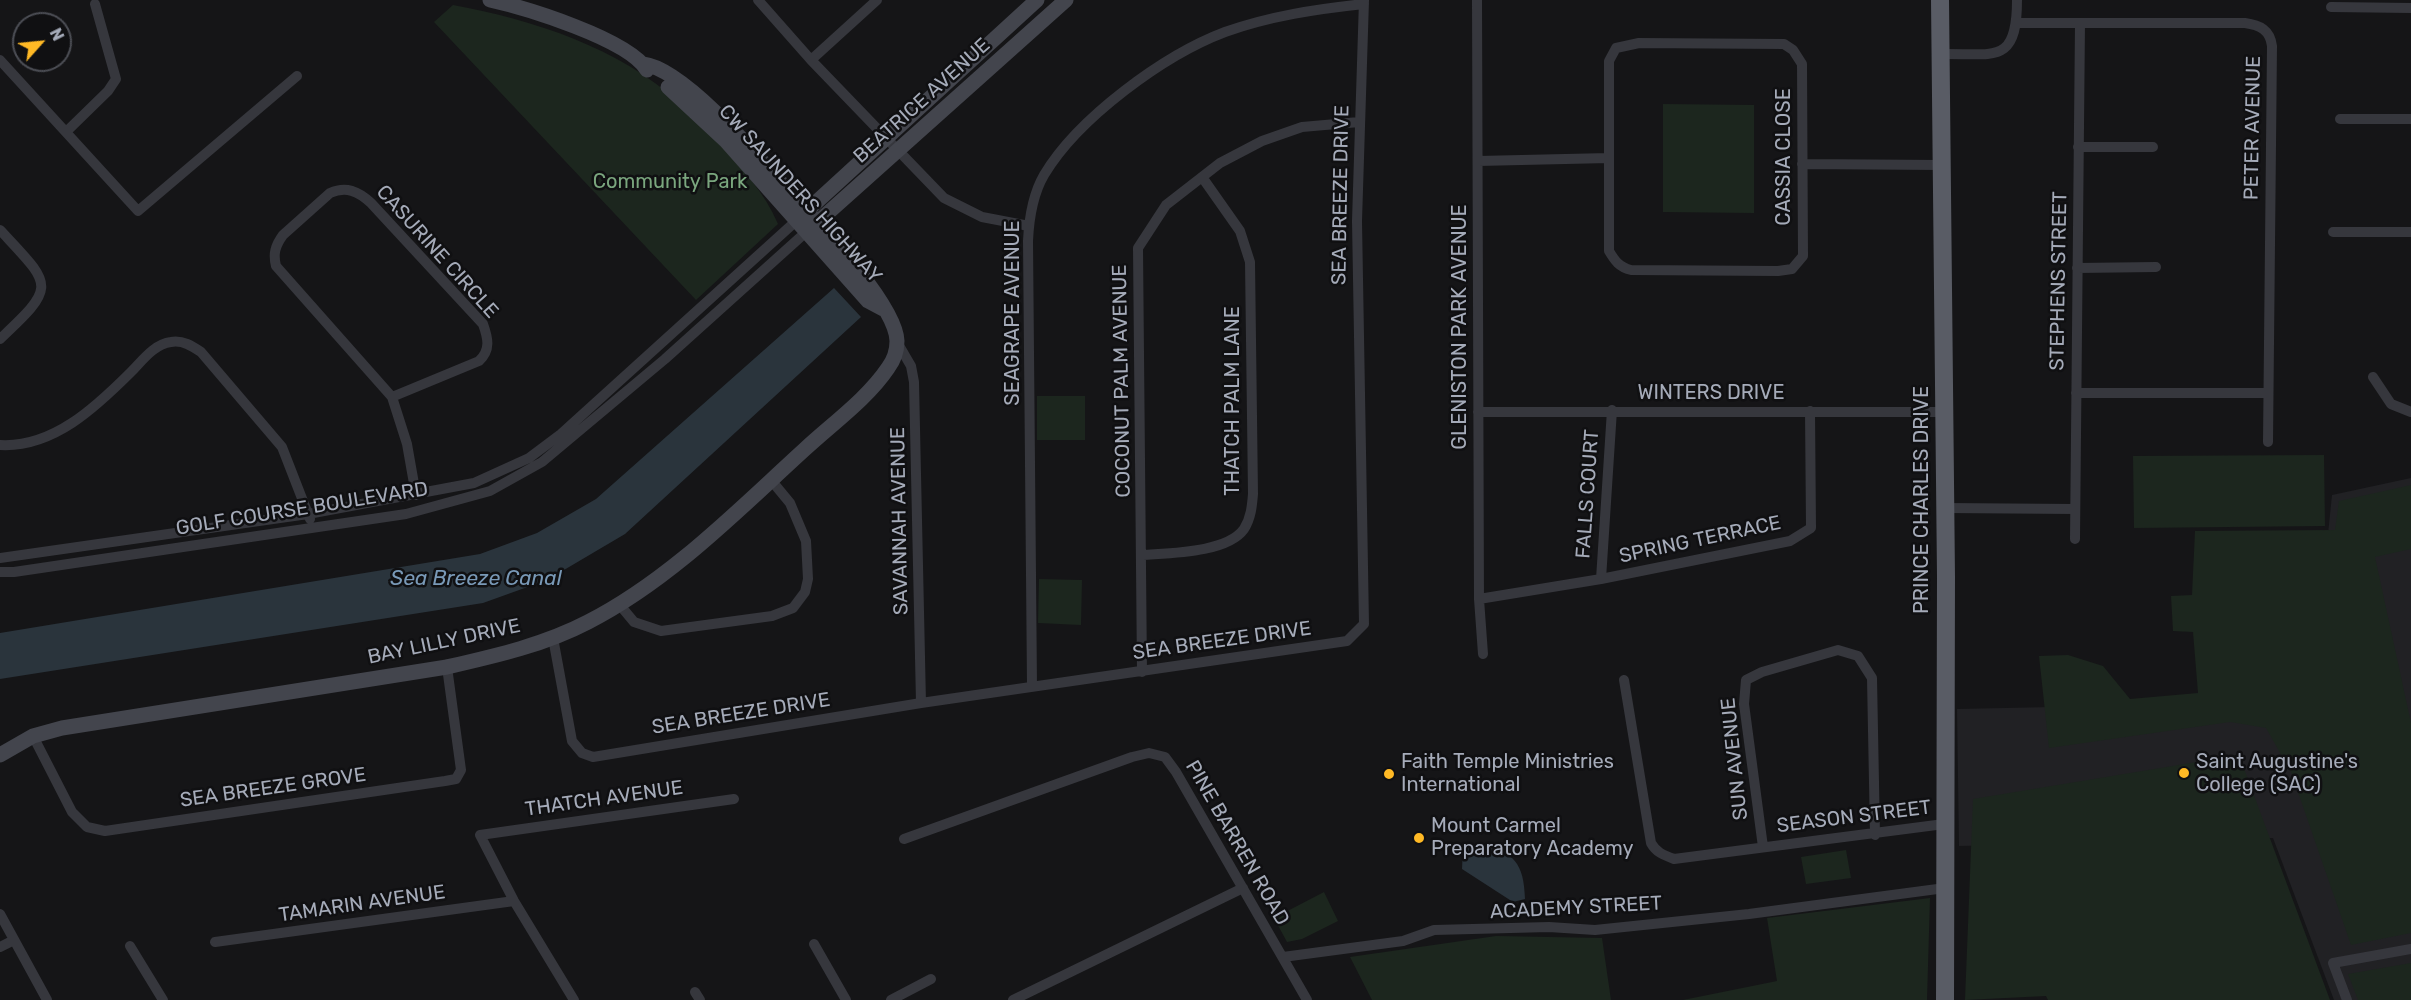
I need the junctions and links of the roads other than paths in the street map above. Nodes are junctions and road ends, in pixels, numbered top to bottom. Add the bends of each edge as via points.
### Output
1 (490, 0) edge
2 (758, 0) edge
3 (877, 0) edge
4 (1037, 0) edge
5 (1066, 0) edge
6 (1477, 0) edge
7 (1940, 0) edge
8 (2017, 0) edge
9 (1364, 2) edge
10 (95, 4) dead end
11 (2331, 7) dead end
12 (2411, 8) edge
13 (2017, 23) junction
14 (2080, 23) junction
15 (1940, 54) junction
16 (0, 60) edge
17 (811, 60) junction
18 (297, 76) dead end
19 (2340, 119) dead end
20 (2411, 119) edge
21 (1359, 122) junction
22 (66, 132) junction
23 (887, 140) junction
24 (2078, 147) junction
25 (2153, 147) dead end
26 (898, 151) junction
27 (1609, 158) junction
28 (1478, 161) junction
29 (1802, 164) junction
30 (1941, 165) junction
31 (1202, 177) junction
32 (806, 222) junction
33 (1029, 226) junction
34 (0, 230) edge
35 (2333, 232) dead end
36 (2411, 232) edge
37 (2156, 267) dead end
38 (2077, 268) junction
39 (0, 339) edge
40 (897, 342) junction
41 (2373, 377) dead end
42 (2076, 393) junction
43 (2268, 393) junction
44 (392, 397) junction
45 (1612, 410) junction
46 (1810, 411) junction
47 (1478, 412) junction
48 (1944, 412) junction
49 (2411, 412) edge
50 (2268, 442) dead end
51 (0, 445) edge
52 (771, 480) junction
53 (416, 495) junction
54 (1945, 508) junction
55 (2075, 509) junction
56 (308, 514) junction
57 (313, 528) junction
58 (2075, 539) dead end
59 (1143, 555) junction
60 (5, 558) edge
61 (0, 572) edge
62 (14, 572) junction
63 (1601, 579) junction
64 (1479, 599) junction
65 (620, 604) junction
66 (553, 638) junction
67 (1483, 654) dead end
68 (447, 667) junction
69 (1142, 672) junction
70 (1624, 680) dead end
71 (1032, 686) junction
72 (921, 703) junction
73 (33, 736) junction
74 (0, 755) edge
75 (734, 799) dead end
76 (1944, 824) junction
77 (1875, 835) junction
78 (904, 839) dead end
79 (1763, 847) junction
80 (1243, 888) junction
81 (1944, 888) junction
82 (514, 901) junction
83 (0, 914) edge
84 (14, 940) junction
85 (215, 942) dead end
86 (814, 944) dead end
87 (0, 946) edge
88 (130, 946) dead end
89 (2411, 950) edge
90 (1283, 957) junction
91 (931, 979) dead end
92 (47, 1000) edge
93 (163, 1000) edge
94 (574, 1000) edge
95 (846, 1000) edge
96 (891, 1000) edge
97 (1013, 1000) edge
98 (1307, 1000) edge
99 (1945, 1000) edge
100 (2347, 1000) edge

1 - 32 main road, CW SAUNDERS HIGHWAY via 562,22 670,76 718,116
2 - 17 street
3 - 17 street
4 - 23 main road, BEATRICE AVENUE
5 - 26 main road, BEATRICE AVENUE
6 - 28 street, GLENISTON PARK AVENUE
7 - 15 highway, PRINCE CHARLES DRIVE
8 - 13 street
9 - 21 street, SEA BREEZE DRIVE
9 - 33 street, SEAGRAPE AVENUE via 1258,22 1194,45 1162,64 1109,104 1060,153 1040,182
10 - 22 street via 116,79
11 - 12 street
13 - 14 street, PETER AVENUE
13 - 15 street via 2012,42 1998,52
14 - 24 street, STEPHENS STREET
14 - 43 street, PETER AVENUE via 2245,23 2262,27 2270,36
15 - 30 highway, PRINCE CHARLES DRIVE
16 - 22 street
17 - 23 street
18 - 22 street via 138,211
19 - 20 street
21 - 31 street, COCONUT PALM AVENUE via 1302,127 1262,141
21 - 69 street, SEA BREEZE DRIVE via 1364,624 1347,641
23 - 26 street
23 - 32 main road, BEATRICE AVENUE
24 - 25 street
24 - 38 street, STEPHENS STREET
26 - 32 main road, BEATRICE AVENUE
26 - 33 street via 952,204 982,217
27 - 28 street
27 - 29 street, CASSIA CLOSE via 1609,251 1621,267 1631,270 1792,269 1803,256
27 - 29 street, CASSIA CLOSE via 1609,61 1616,48 1639,43 1784,44 1802,64
28 - 47 street, GLENISTON PARK AVENUE
29 - 30 street
30 - 48 highway, PRINCE CHARLES DRIVE
31 - 59 street, COCONUT PALM AVENUE via 1166,205 1138,248
31 - 59 street, THATCH PALM LANE via 1240,231 1250,262 1251,516 1242,531 1229,540 1190,551
32 - 40 main road, CW SAUNDERS HIGHWAY via 877,293 893,322
32 - 53 street, GOLF COURSE BOULEVARD via 529,458 474,483
32 - 57 street, GOLF COURSE BOULEVARD via 665,360 542,462 490,491 406,514
33 - 71 street, SEAGRAPE AVENUE
34 - 39 street via 42,280 41,297
35 - 36 street
37 - 38 street
38 - 42 street, STEPHENS STREET
40 - 52 main road, BAY LILLY DRIVE via 891,363 876,382
40 - 72 street, SAVANNAH AVENUE via 911,366 914,382
41 - 49 street via 2391,404
42 - 43 street
42 - 55 street, STEPHENS STREET
43 - 50 street, PETER AVENUE
44 - 44 street, CASURINE CIRCLE via 480,361 487,350 487,335 483,324 371,203 356,192 338,190 283,236 277,244 276,266
44 - 53 street, CASURINE CIRCLE via 407,444
45 - 46 street, WINTERS DRIVE
45 - 47 street, WINTERS DRIVE
45 - 63 street, FALLS COURT
46 - 48 street, WINTERS DRIVE
46 - 63 street, SPRING TERRACE via 1811,528 1790,541
47 - 64 street, GLENISTON PARK AVENUE
48 - 54 highway, PRINCE CHARLES DRIVE
51 - 56 street via 53,433 99,404 153,350 172,341 189,344 201,352 282,447
52 - 65 main road, BAY LILLY DRIVE via 676,562
52 - 65 street via 790,503 806,541 805,592 793,608 772,616 661,631 634,622
53 - 56 street, GOLF COURSE BOULEVARD
54 - 55 street
54 - 76 highway, PRINCE CHARLES DRIVE
55 - 58 street, STEPHENS STREET
56 - 57 street
56 - 60 street, GOLF COURSE BOULEVARD
57 - 62 street, GOLF COURSE BOULEVARD
59 - 69 street, COCONUT PALM AVENUE
60 - 62 street
61 - 62 street, GOLF COURSE BOULEVARD
63 - 64 street, SPRING TERRACE
64 - 67 street, GLENISTON PARK AVENUE
65 - 66 main road, BAY LILLY DRIVE
66 - 68 main road, BAY LILLY DRIVE
66 - 72 street, SEA BREEZE DRIVE via 572,741 579,751 590,756
68 - 73 main road, BAY LILLY DRIVE via 62,728
68 - 73 street, SEA BREEZE GROVE via 461,770 456,779 445,781 105,831 87,827 72,812
69 - 71 street, SEA BREEZE DRIVE
70 - 79 street, SEASON STREET via 1655,850 1674,859
71 - 72 street, SEA BREEZE DRIVE
73 - 74 main road, BAY LILLY DRIVE
75 - 82 street, THATCH AVENUE via 480,835
76 - 77 street, SEASON STREET
76 - 81 highway, PRINCE CHARLES DRIVE
77 - 79 street, SEASON STREET
77 - 79 street, SUN AVENUE via 1872,678 1858,656 1838,651 1746,680 1744,704
78 - 80 street, PINE BARREN ROAD via 1149,753 1165,757 1176,772
80 - 90 street, PINE BARREN ROAD
80 - 97 street
81 - 90 street, ACADEMY STREET via 1595,930 1434,930 1403,941
81 - 99 highway, PRINCE CHARLES DRIVE
82 - 85 street, TAMARIN AVENUE
82 - 94 street
83 - 84 street
84 - 87 street
84 - 92 street
86 - 95 street
88 - 93 street
89 - 100 street via 2333,963
90 - 98 street, PINE BARREN ROAD
91 - 96 street

